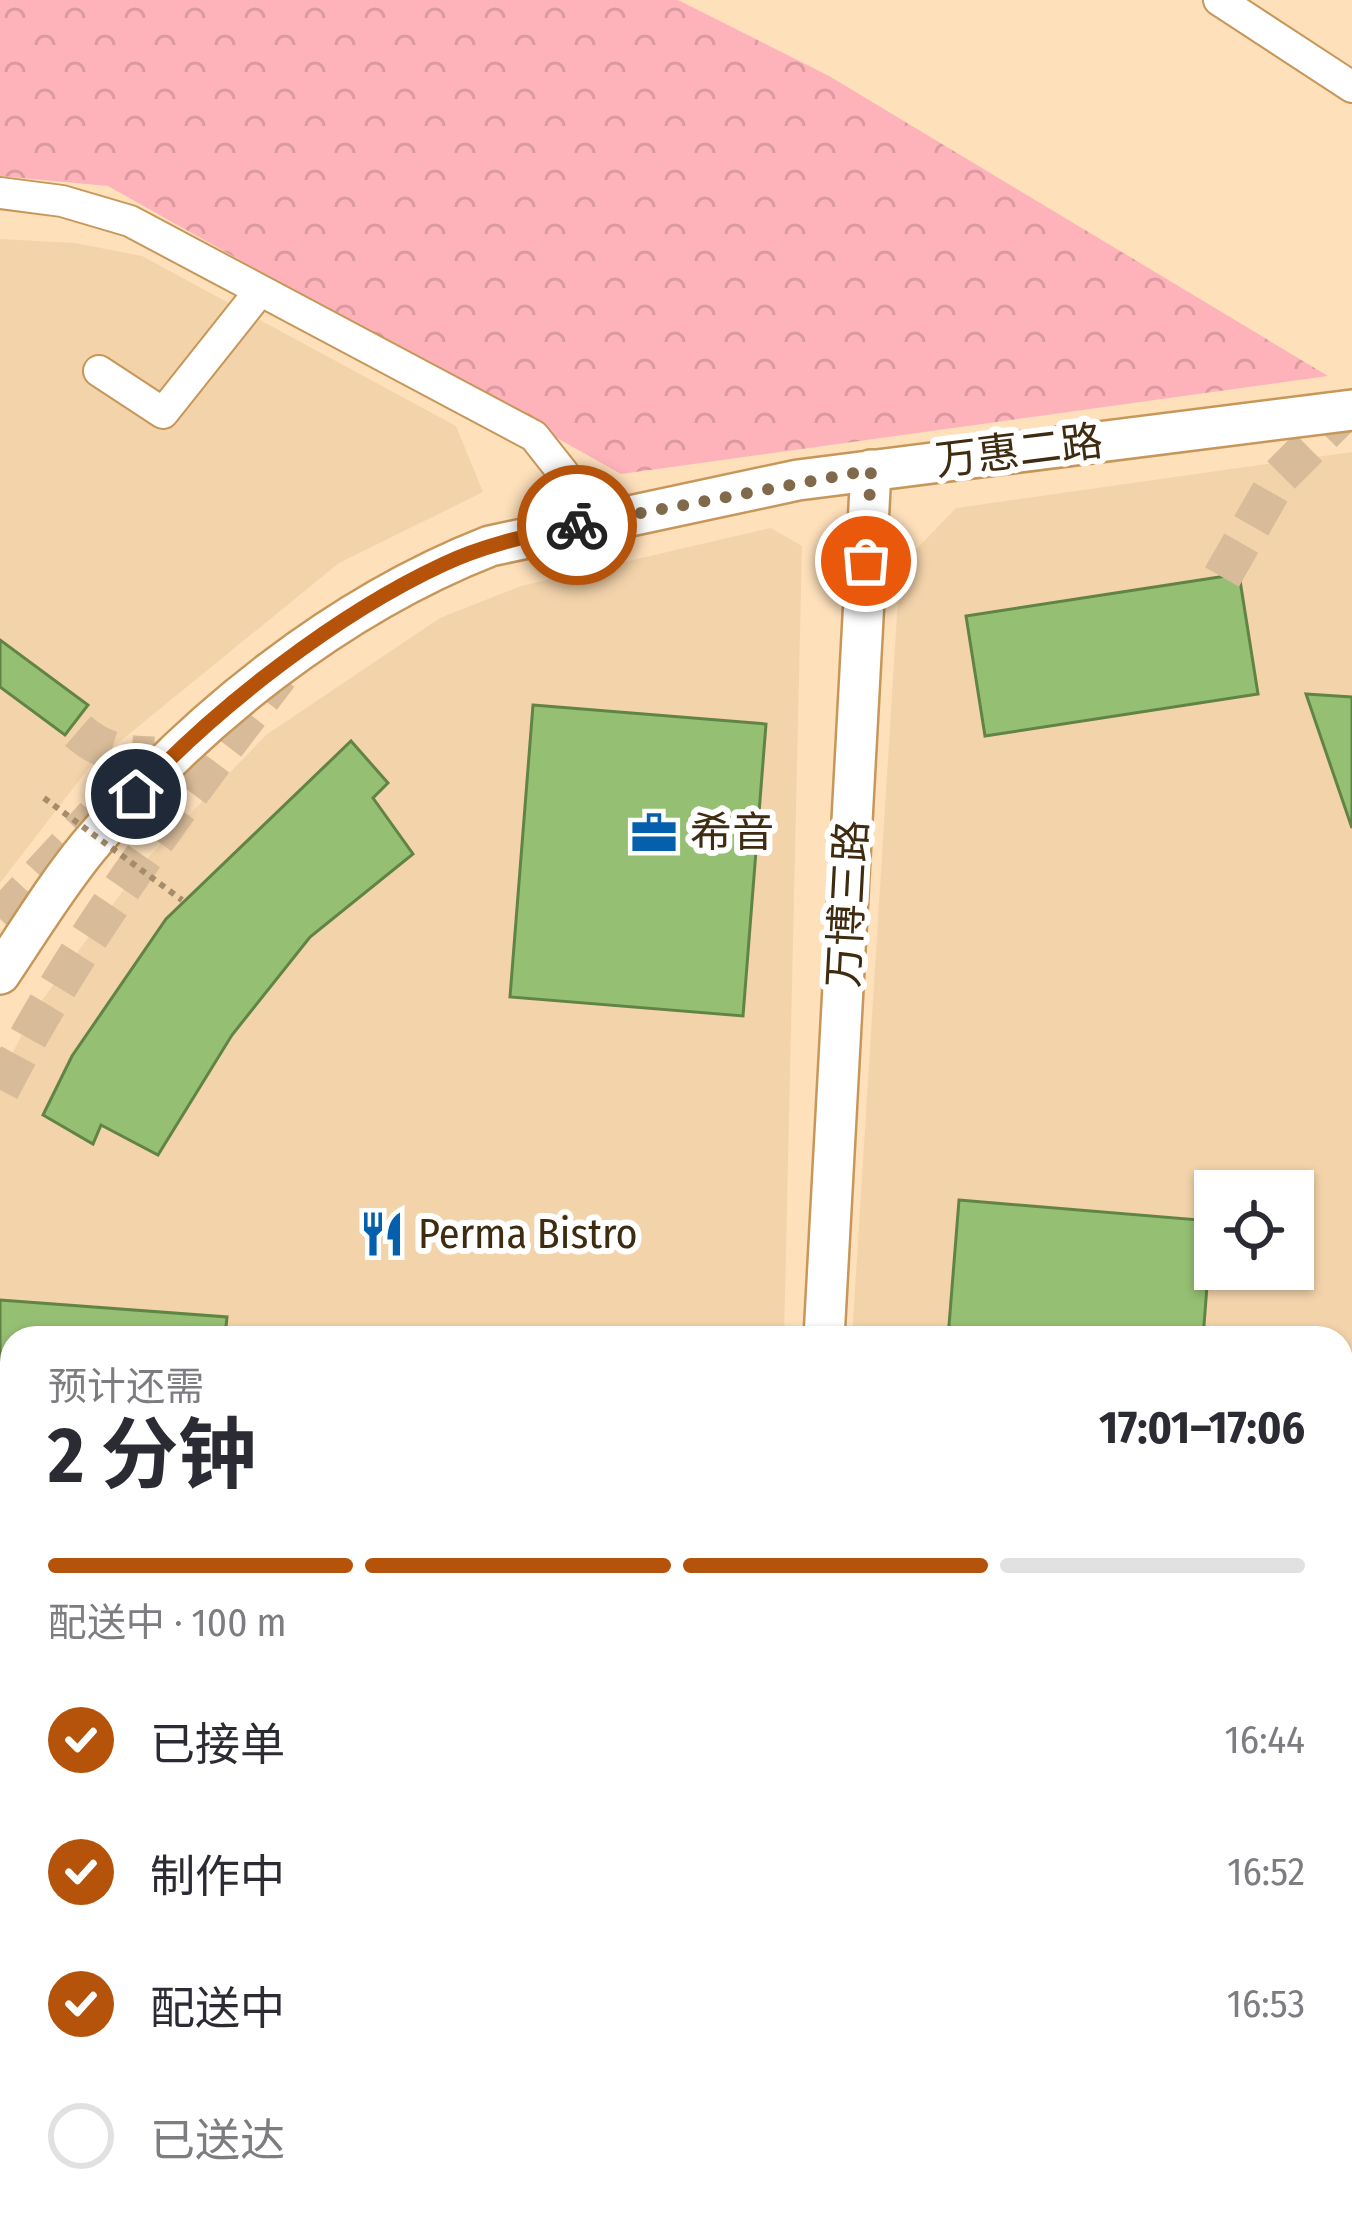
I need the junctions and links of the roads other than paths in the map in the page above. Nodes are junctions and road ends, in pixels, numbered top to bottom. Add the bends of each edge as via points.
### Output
1 (1220, 0) edge
2 (1352, 87) edge
3 (0, 193) edge
4 (259, 292) junction
5 (99, 371) dead end
6 (1352, 410) edge
7 (871, 470) junction
8 (572, 526) junction
9 (0, 974) edge
10 (825, 1326) edge

1 - 2 street
3 - 4 street via 130,221
4 - 5 street via 163,413
4 - 8 street via 534,436 564,474
6 - 7 street, 万惠二路
7 - 8 street, 万惠二路
7 - 10 street, 万博三路
8 - 9 street, 万惠二路 via 442,564 262,678 160,767 88,847

